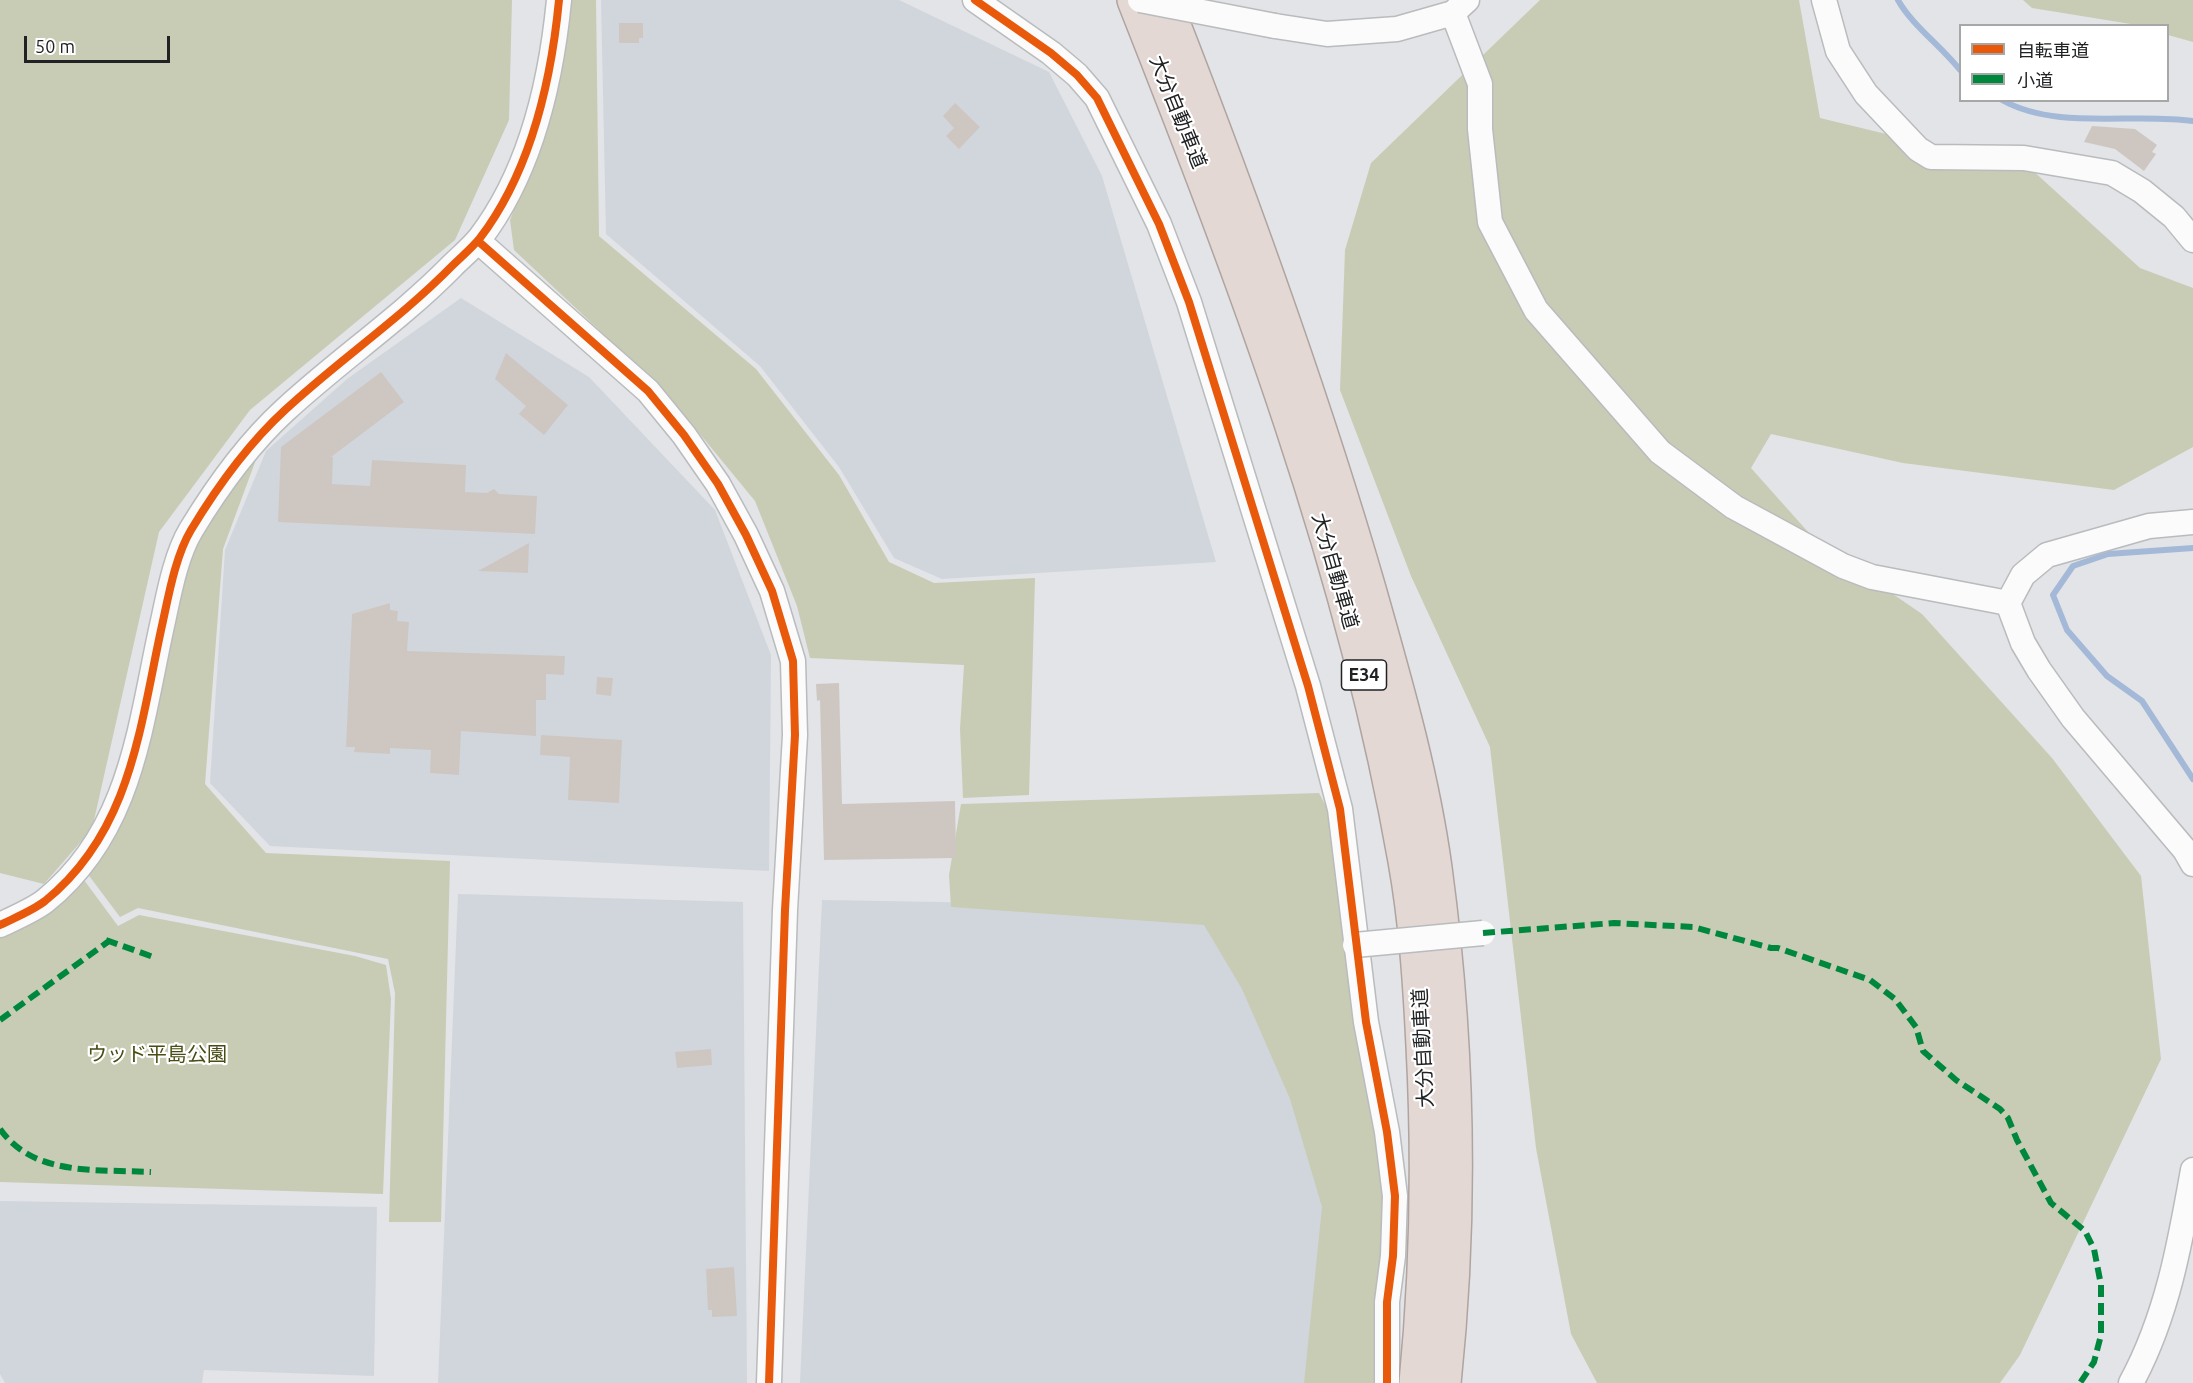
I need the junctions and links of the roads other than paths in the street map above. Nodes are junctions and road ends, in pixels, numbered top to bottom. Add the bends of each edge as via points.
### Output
1 (559, 0) edge
2 (975, 0) edge
3 (1134, 0) edge
4 (1140, 0) edge
5 (1164, 0) edge
6 (1824, 0) edge
7 (1460, 7) edge
8 (2193, 240) edge
9 (478, 241) junction
10 (2193, 522) edge
11 (2008, 603) junction
12 (2193, 864) edge
13 (0, 925) edge
14 (1483, 933) dead end
15 (1355, 945) junction
16 (2193, 1170) edge
17 (769, 1383) edge
18 (1387, 1383) edge
19 (1416, 1383) edge
20 (1444, 1383) edge
21 (2131, 1383) edge

1 - 9 street via 541,105 522,165
2 - 15 street via 1051,53 1096,98 1159,224 1189,302 1308,686 1340,809
3 - 19 highway, 大分自動車道 / E34 via 1204,177 1270,364 1320,516 1382,744 1406,864 1420,992 1428,1139 1424,1302
4 - 7 street, bridge via 1327,34 1397,28
5 - 20 highway, 大分自動車道 / E34 via 1290,336 1346,511 1407,728 1435,864 1449,991 1455,1140 1452,1303
6 - 8 street via 1838,51 1866,94 1918,149 1931,157 2024,158 2112,173 2150,198
7 - 11 street via 1480,84 1480,129 1490,222 1536,310 1660,452 1734,507 1843,566 1872,578
9 - 13 street via 427,291 283,411 222,480 188,534 168,600 143,720 122,796 106,829 76,870 43,903
9 - 17 street via 648,391 684,435 718,484 746,535 772,591 793,661 795,735
10 - 11 street via 2148,526 2047,555 2023,575
11 - 12 street via 2023,643 2073,718 2170,831
14 - 15 street, bridge
15 - 18 street via 1395,1196 1387,1302
16 - 21 street via 2178,1255 2149,1350

